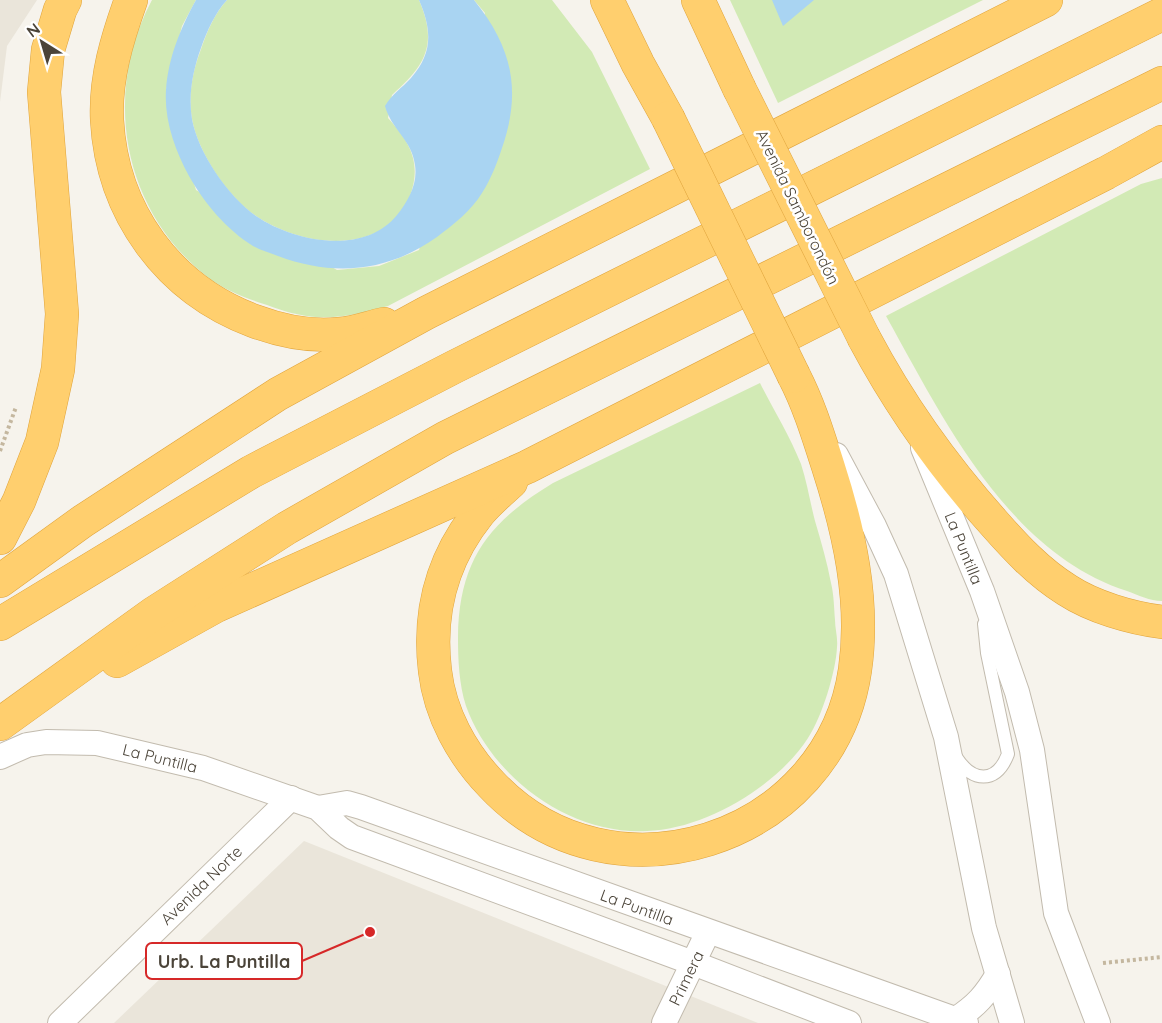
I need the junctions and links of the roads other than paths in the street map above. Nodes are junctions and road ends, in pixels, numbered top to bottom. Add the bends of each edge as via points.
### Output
1 (65, 0) edge
2 (131, 0) edge
3 (589, 0) edge
4 (607, 0) edge
5 (698, 0) edge
6 (1046, 0) edge
7 (1023, 9) edge
8 (1162, 14) edge
9 (709, 15) edge
10 (638, 64) junction
11 (1162, 83) edge
12 (1162, 142) edge
13 (1162, 154) edge
14 (1106, 172) junction
15 (426, 313) junction
16 (809, 405) junction
17 (907, 410) junction
18 (527, 467) junction
19 (0, 538) edge
20 (0, 581) edge
21 (982, 591) junction
22 (1162, 622) edge
23 (0, 624) edge
24 (0, 725) edge
25 (946, 737) junction
26 (0, 757) edge
27 (291, 798) junction
28 (318, 808) junction
29 (708, 932) junction
30 (693, 963) junction
31 (998, 974) junction
32 (1091, 1016) edge
33 (961, 1021) edge
34 (60, 1023) edge
35 (664, 1023) edge
36 (849, 1023) edge
37 (1012, 1023) edge

1 - 19 highway via 48,50 44,92 62,314 58,369 42,442
2 - 15 highway via 116,40 109,78 108,120 123,191 156,252 186,283 210,300 274,328 340,334
3 - 10 highway
4 - 10 highway
5 - 9 highway, Avenida Samborondón
6 - 7 highway
7 - 15 highway
8 - 23 highway via 251,472
9 - 17 highway, Avenida Samborondón, bridge via 739,88 864,338
10 - 16 highway, bridge
11 - 24 highway via 445,438 287,528 154,612
12 - 14 highway
13 - 14 highway
14 - 18 highway
15 - 20 highway via 278,394 83,521
16 - 18 highway via 843,513 853,563 858,631 847,704 831,742 808,774 781,801 746,824 713,839 681,847 617,849 585,843 552,830 501,795 478,771 446,716 432,650 441,579 457,543 480,512
16 - 25 street via 896,574
17 - 21 street, La Puntilla
17 - 22 highway, Avenida Samborondón via 971,498 1038,570 1068,591 1106,609
18 - 24 highway via 216,606
21 - 25 lane via 987,653 1008,754 1004,765 986,777 976,776 965,770
21 - 32 street, La Puntilla via 1017,692 1032,750 1056,913
25 - 31 street via 984,928
26 - 27 street, La Puntilla via 27,744 97,743 203,768
27 - 28 street, La Puntilla
27 - 34 street, Avenida Norte
28 - 29 street, La Puntilla via 347,804 361,807
28 - 30 street, La Puntilla via 352,837
29 - 30 street, Primera
29 - 33 street, La Puntilla
30 - 35 street, Primera
30 - 36 street, La Puntilla
31 - 33 street, La Puntilla
31 - 37 street

